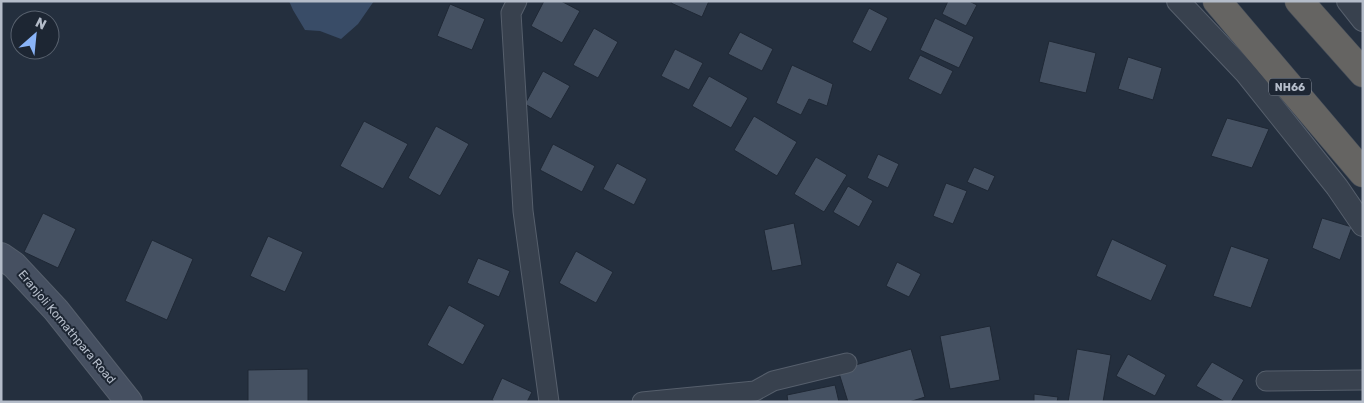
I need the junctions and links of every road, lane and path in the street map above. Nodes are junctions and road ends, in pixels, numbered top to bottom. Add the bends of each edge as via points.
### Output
1 (517, 1) edge
2 (1178, 1) edge
3 (1217, 1) edge
4 (1299, 1) edge
5 (1348, 1) edge
6 (1363, 20) edge
7 (1363, 73) edge
8 (1363, 173) edge
9 (1363, 225) edge
10 (1, 256) edge
11 (846, 363) dead end
12 (1363, 380) edge
13 (1266, 381) dead end
14 (129, 402) edge
15 (549, 402) edge
16 (642, 402) edge

1 - 15 street via 511,13 523,211
2 - 9 street via 1246,72 1337,186
3 - 8 highway, NH66
4 - 7 highway
5 - 6 street
10 - 14 main road, Eranjoli Komathpara Road via 14,265 56,310
11 - 16 street via 773,381 755,391
12 - 13 street

